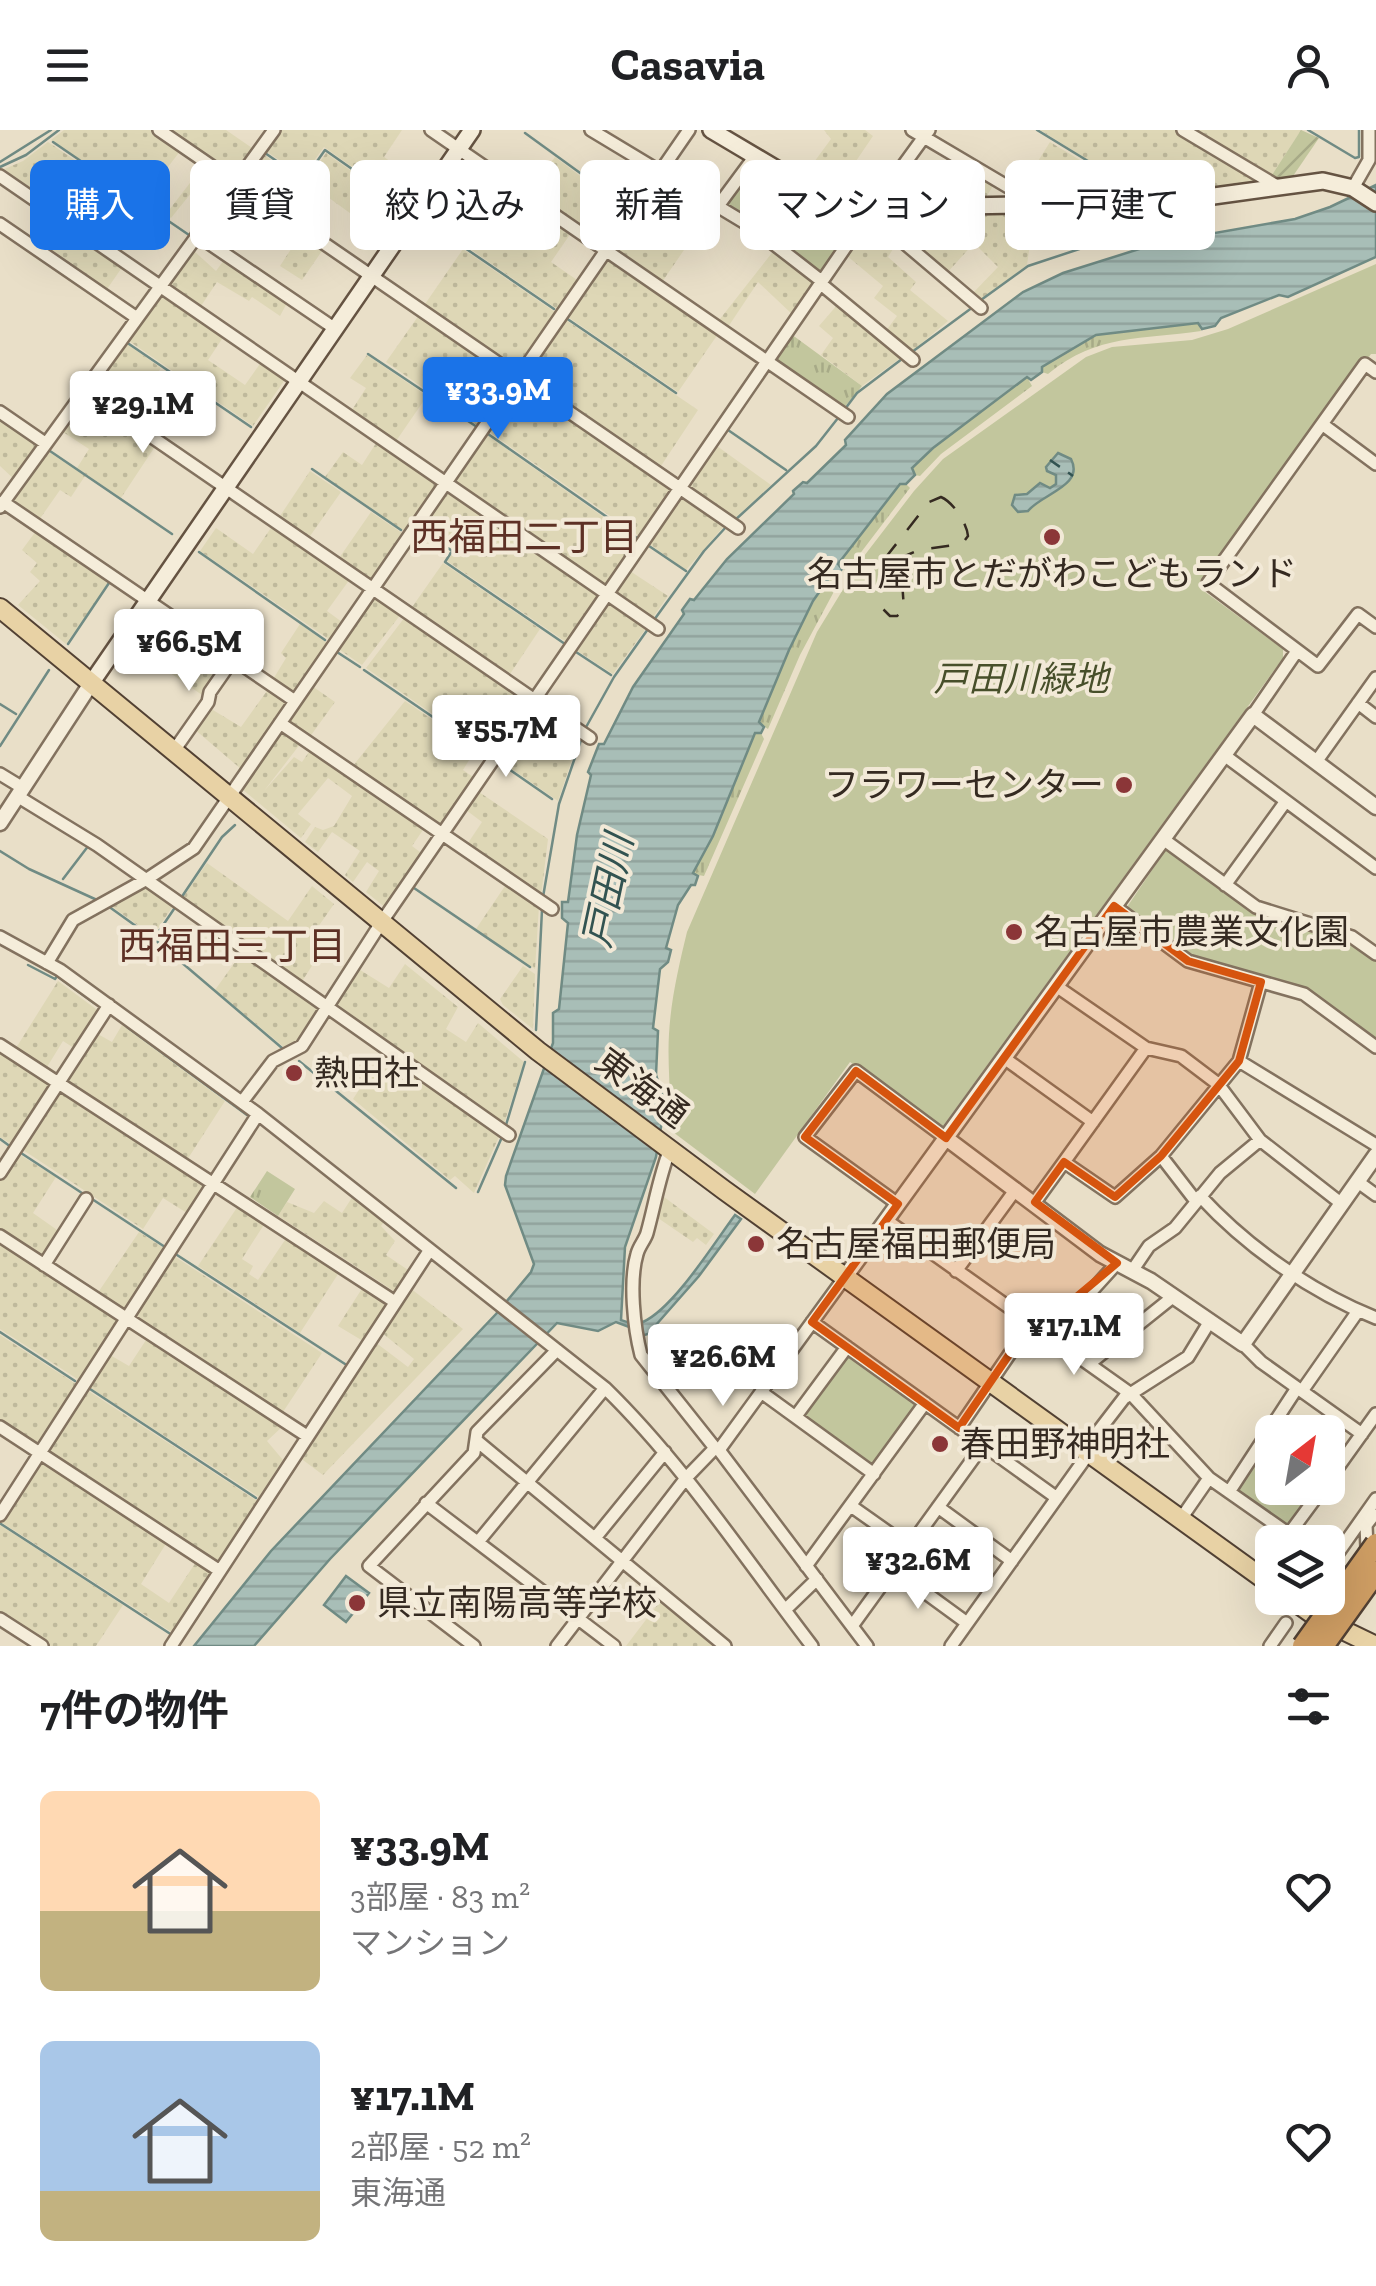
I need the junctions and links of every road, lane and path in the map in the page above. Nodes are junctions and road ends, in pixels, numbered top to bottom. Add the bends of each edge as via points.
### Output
1 (159, 130) edge
2 (274, 130) edge
3 (432, 130) edge
4 (472, 130) edge
5 (592, 130) edge
6 (689, 130) edge
7 (711, 130) edge
8 (912, 130) edge
9 (1183, 130) edge
10 (1369, 130) edge
11 (927, 134) edge
12 (459, 148) junction
13 (755, 156) junction
14 (202, 160) edge
15 (252, 160) edge
16 (641, 160) edge
17 (668, 160) edge
18 (762, 160) edge
19 (908, 160) edge
20 (1, 180) edge
21 (1005, 184) edge
22 (1277, 186) junction
23 (1353, 188) junction
24 (1215, 195) edge
25 (720, 203) edge
26 (1376, 203) edge
27 (720, 207) edge
28 (0, 224) edge
29 (190, 244) edge
30 (330, 248) edge
31 (219, 250) edge
32 (844, 250) edge
33 (915, 250) edge
34 (605, 251) junction
35 (370, 276) junction
36 (821, 284) junction
37 (158, 287) junction
38 (981, 308) dead end
39 (137, 318) junction
40 (334, 328) junction
41 (913, 360) dead end
42 (766, 362) junction
43 (1376, 372) edge
44 (517, 378) junction
45 (298, 382) junction
46 (84, 391) junction
47 (0, 412) edge
48 (848, 417) dead end
49 (1322, 424) junction
50 (45, 444) junction
51 (1376, 464) edge
52 (445, 483) junction
53 (226, 487) junction
54 (682, 489) junction
55 (2, 504) edge
56 (738, 528) dead end
57 (372, 590) junction
58 (608, 596) junction
59 (149, 601) junction
60 (0, 608) edge
61 (1376, 627) edge
62 (658, 628) dead end
63 (1297, 650) junction
64 (233, 659) junction
65 (1376, 678) edge
66 (90, 685) junction
67 (295, 701) junction
68 (534, 701) junction
69 (1358, 703) junction
70 (1253, 715) junction
71 (1376, 717) edge
72 (280, 722) junction
73 (590, 738) dead end
74 (172, 752) junction
75 (1224, 755) junction
76 (1316, 762) junction
77 (0, 774) edge
78 (20, 792) junction
79 (229, 798) junction
80 (1286, 801) junction
81 (1376, 806) edge
82 (0, 823) edge
83 (443, 834) junction
84 (1163, 840) junction
85 (1376, 868) edge
86 (147, 879) junction
87 (1225, 885) junction
88 (1114, 906) junction
89 (552, 909) dead end
90 (381, 924) junction
91 (0, 937) edge
92 (1376, 954) edge
93 (47, 963) junction
94 (1261, 982) junction
95 (1056, 986) junction
96 (109, 1006) junction
97 (328, 1007) junction
98 (0, 1044) edge
99 (1376, 1046) edge
100 (1146, 1048) junction
101 (1004, 1058) junction
102 (1239, 1061) junction
103 (59, 1083) junction
104 (1218, 1084) junction
105 (242, 1102) junction
106 (258, 1114) junction
107 (1093, 1122) junction
108 (510, 1135) dead end
109 (946, 1138) junction
110 (1260, 1140) junction
111 (1376, 1145) edge
112 (670, 1149) junction
113 (1376, 1155) edge
114 (1162, 1156) junction
115 (1064, 1162) junction
116 (0, 1172) edge
117 (1358, 1182) junction
118 (214, 1184) junction
119 (1016, 1189) junction
120 (1376, 1195) edge
121 (1198, 1198) junction
122 (86, 1199) dead end
123 (1035, 1202) junction
124 (898, 1204) junction
125 (1342, 1204) junction
126 (886, 1220) junction
127 (0, 1236) edge
128 (429, 1251) junction
129 (1117, 1263) junction
130 (44, 1265) junction
131 (956, 1271) junction
132 (1132, 1271) junction
133 (1293, 1272) junction
134 (845, 1277) junction
135 (1174, 1296) junction
136 (395, 1302) junction
137 (1358, 1310) junction
138 (1376, 1317) edge
139 (128, 1319) junction
140 (1210, 1321) junction
141 (812, 1322) junction
142 (1040, 1330) junction
143 (1243, 1344) junction
144 (551, 1346) junction
145 (847, 1347) junction
146 (1089, 1364) junction
147 (991, 1383) junction
148 (606, 1388) junction
149 (1300, 1389) junction
150 (761, 1392) junction
151 (1131, 1394) junction
152 (925, 1403) junction
153 (1376, 1414) edge
154 (1278, 1415) edge
155 (796, 1416) junction
156 (0, 1428) edge
157 (959, 1428) junction
158 (1362, 1434) junction
159 (307, 1436) junction
160 (477, 1442) junction
161 (983, 1445) junction
162 (717, 1449) junction
163 (664, 1452) junction
164 (1086, 1452) junction
165 (40, 1454) junction
166 (1345, 1458) edge
167 (1255, 1463) edge
168 (874, 1474) junction
169 (686, 1478) junction
170 (1210, 1478) junction
171 (525, 1481) junction
172 (1229, 1492) junction
173 (1056, 1498) junction
174 (1376, 1499) edge
175 (426, 1502) junction
176 (1310, 1505) edge
177 (851, 1506) junction
178 (938, 1507) junction
179 (1376, 1511) edge
180 (0, 1515) edge
181 (1180, 1520) junction
182 (595, 1538) junction
183 (478, 1542) junction
184 (1345, 1543) edge
185 (1372, 1546) edge
186 (909, 1547) junction
187 (622, 1561) junction
188 (1012, 1561) junction
189 (806, 1566) junction
190 (894, 1568) junction
191 (220, 1571) junction
192 (1376, 1572) edge
193 (1255, 1574) edge
194 (816, 1580) junction
195 (784, 1610) junction
196 (1314, 1615) edge
197 (1318, 1618) junction
198 (0, 1619) edge
199 (578, 1619) junction
200 (967, 1623) junction
201 (1286, 1623) dead end
202 (852, 1626) junction
203 (42, 1646) edge
204 (171, 1646) edge
205 (474, 1646) edge
206 (557, 1646) edge
207 (614, 1646) edge
208 (725, 1646) edge
209 (812, 1646) edge
210 (867, 1646) edge
211 (951, 1646) edge
212 (1270, 1646) edge
213 (1303, 1646) edge
214 (1323, 1646) edge
215 (1341, 1646) edge
216 (1376, 1646) edge

1 - 14 street
2 - 15 street
3 - 12 street
4 - 12 main road
5 - 16 street
6 - 17 street
7 - 13 main road
8 - 11 street
9 - 22 street
10 - 23 street via 1369,160
11 - 19 street
11 - 21 street
12 - 34 street
12 - 35 main road
13 - 18 main road
13 - 25 street
20 - 37 street
22 - 23 main road via 1323,181
22 - 24 main road
23 - 26 main road
27 - 36 street
28 - 39 street
29 - 37 street
30 - 35 street
31 - 40 street
32 - 36 street
33 - 38 street
34 - 42 street
34 - 44 street
35 - 40 main road
35 - 44 street
36 - 41 street
36 - 42 street
37 - 39 street
37 - 45 street
39 - 46 street
40 - 45 main road
42 - 48 street
42 - 54 street
43 - 49 street via 1365,364
44 - 52 street
44 - 54 street
45 - 52 street
45 - 53 main road
46 - 50 street
46 - 53 street
47 - 50 street
49 - 51 street
49 - 63 street via 1208,584
50 - 55 street
52 - 57 street
52 - 58 street
53 - 57 street
53 - 59 main road
54 - 56 street
54 - 58 street
55 - 59 street
57 - 67 street
57 - 68 street
58 - 62 street
58 - 68 street
59 - 64 street
59 - 66 main road
60 - 66 main road, 東海通
61 - 63 street via 1358,614 1318,666
63 - 70 street
64 - 67 street
64 - 74 street
65 - 69 street
66 - 74 main road, 東海通
66 - 78 street
67 - 72 street
68 - 73 street
68 - 83 street
69 - 71 street
69 - 76 street
70 - 75 street
70 - 76 street
72 - 79 street
72 - 83 street
74 - 79 main road, 東海通
75 - 80 street
75 - 84 street
76 - 81 street
77 - 78 street
78 - 82 street
78 - 86 street
79 - 86 street via 190,853
79 - 90 main road, 東海通
80 - 85 street
80 - 87 street
83 - 89 street
83 - 90 street
84 - 87 street
84 - 88 street
86 - 93 street via 73,920
86 - 97 street
87 - 92 street via 1256,907 1352,937
88 - 94 street via 1188,961
88 - 95 street
90 - 97 street
90 - 112 main road, 東海通
91 - 93 street
93 - 96 street
94 - 99 street via 1304,994
94 - 102 street
95 - 100 street
95 - 101 street
96 - 103 street
96 - 105 street
97 - 105 street via 302,1046 273,1062
97 - 108 street
98 - 103 street
100 - 104 street via 1181,1056
100 - 107 street
101 - 107 street
101 - 109 street
102 - 104 street
102 - 111 street
103 - 116 street
103 - 118 street
104 - 110 street
104 - 114 street
105 - 106 street
106 - 118 street
106 - 128 street
107 - 115 street
109 - 119 street
109 - 124 street
109 - 124 street via 856,1071 805,1137
110 - 121 street
110 - 125 street
112 - 134 main road, 東海通
112 - 162 street via 637,1252 635,1327 642,1356
113 - 117 street
114 - 115 street via 1115,1197
114 - 121 street
115 - 123 street
117 - 120 street
117 - 125 street
118 - 136 street
118 - 139 street
119 - 123 street
119 - 131 street
121 - 132 street
121 - 133 street
122 - 130 street
123 - 129 street
124 - 126 street
125 - 133 street
126 - 131 street
126 - 134 street
127 - 130 street
128 - 136 street
128 - 144 street
129 - 132 street
129 - 142 street via 1088,1295
130 - 139 street
131 - 142 street
132 - 135 street
133 - 137 street
133 - 143 street
134 - 141 street
134 - 147 main road, 東海通
135 - 140 street
135 - 146 street
136 - 159 street
137 - 138 street
137 - 149 street
139 - 159 street
139 - 165 street
140 - 143 street
140 - 151 street via 1188,1358
141 - 145 street
141 - 150 street
142 - 146 street
142 - 147 street via 1011,1352
143 - 149 street
144 - 148 street
144 - 160 street via 478,1432
145 - 152 street
145 - 155 street
146 - 151 street
147 - 157 street
147 - 164 main road, 東海通
148 - 163 street
148 - 171 street
149 - 154 street
149 - 158 street
150 - 155 street
150 - 162 street
151 - 164 street
151 - 170 street
152 - 157 street
152 - 168 street
153 - 158 street
155 - 168 street
156 - 165 street
157 - 161 street
158 - 166 street
159 - 191 street
160 - 171 street
160 - 175 street
161 - 173 street
161 - 178 street
162 - 169 street
162 - 189 street
163 - 169 street
163 - 182 street
164 - 173 street
164 - 181 main road, 東海通
165 - 180 street
165 - 191 street
167 - 172 street
168 - 177 street
169 - 187 street
169 - 195 street
170 - 172 street
170 - 181 street
171 - 182 street
171 - 183 street
172 - 176 street via 1289,1534
173 - 188 street
174 - 184 street
175 - 183 street
175 - 205 street via 368,1566
177 - 186 street
177 - 189 street
178 - 186 street
178 - 188 street
179 - 185 street via 1366,1524
181 - 193 main road, 東海通
182 - 187 street
183 - 199 street
185 - 213 highway, bridge
186 - 190 street
187 - 199 street
187 - 208 street
188 - 200 street
189 - 194 street
190 - 200 street
190 - 202 street
191 - 204 street
192 - 214 highway, bridge
194 - 195 street
194 - 202 street
195 - 209 street
196 - 197 main road
197 - 215 main road
197 - 216 main road
198 - 203 street
199 - 206 street
199 - 207 street
200 - 211 street
201 - 212 street
202 - 210 street

